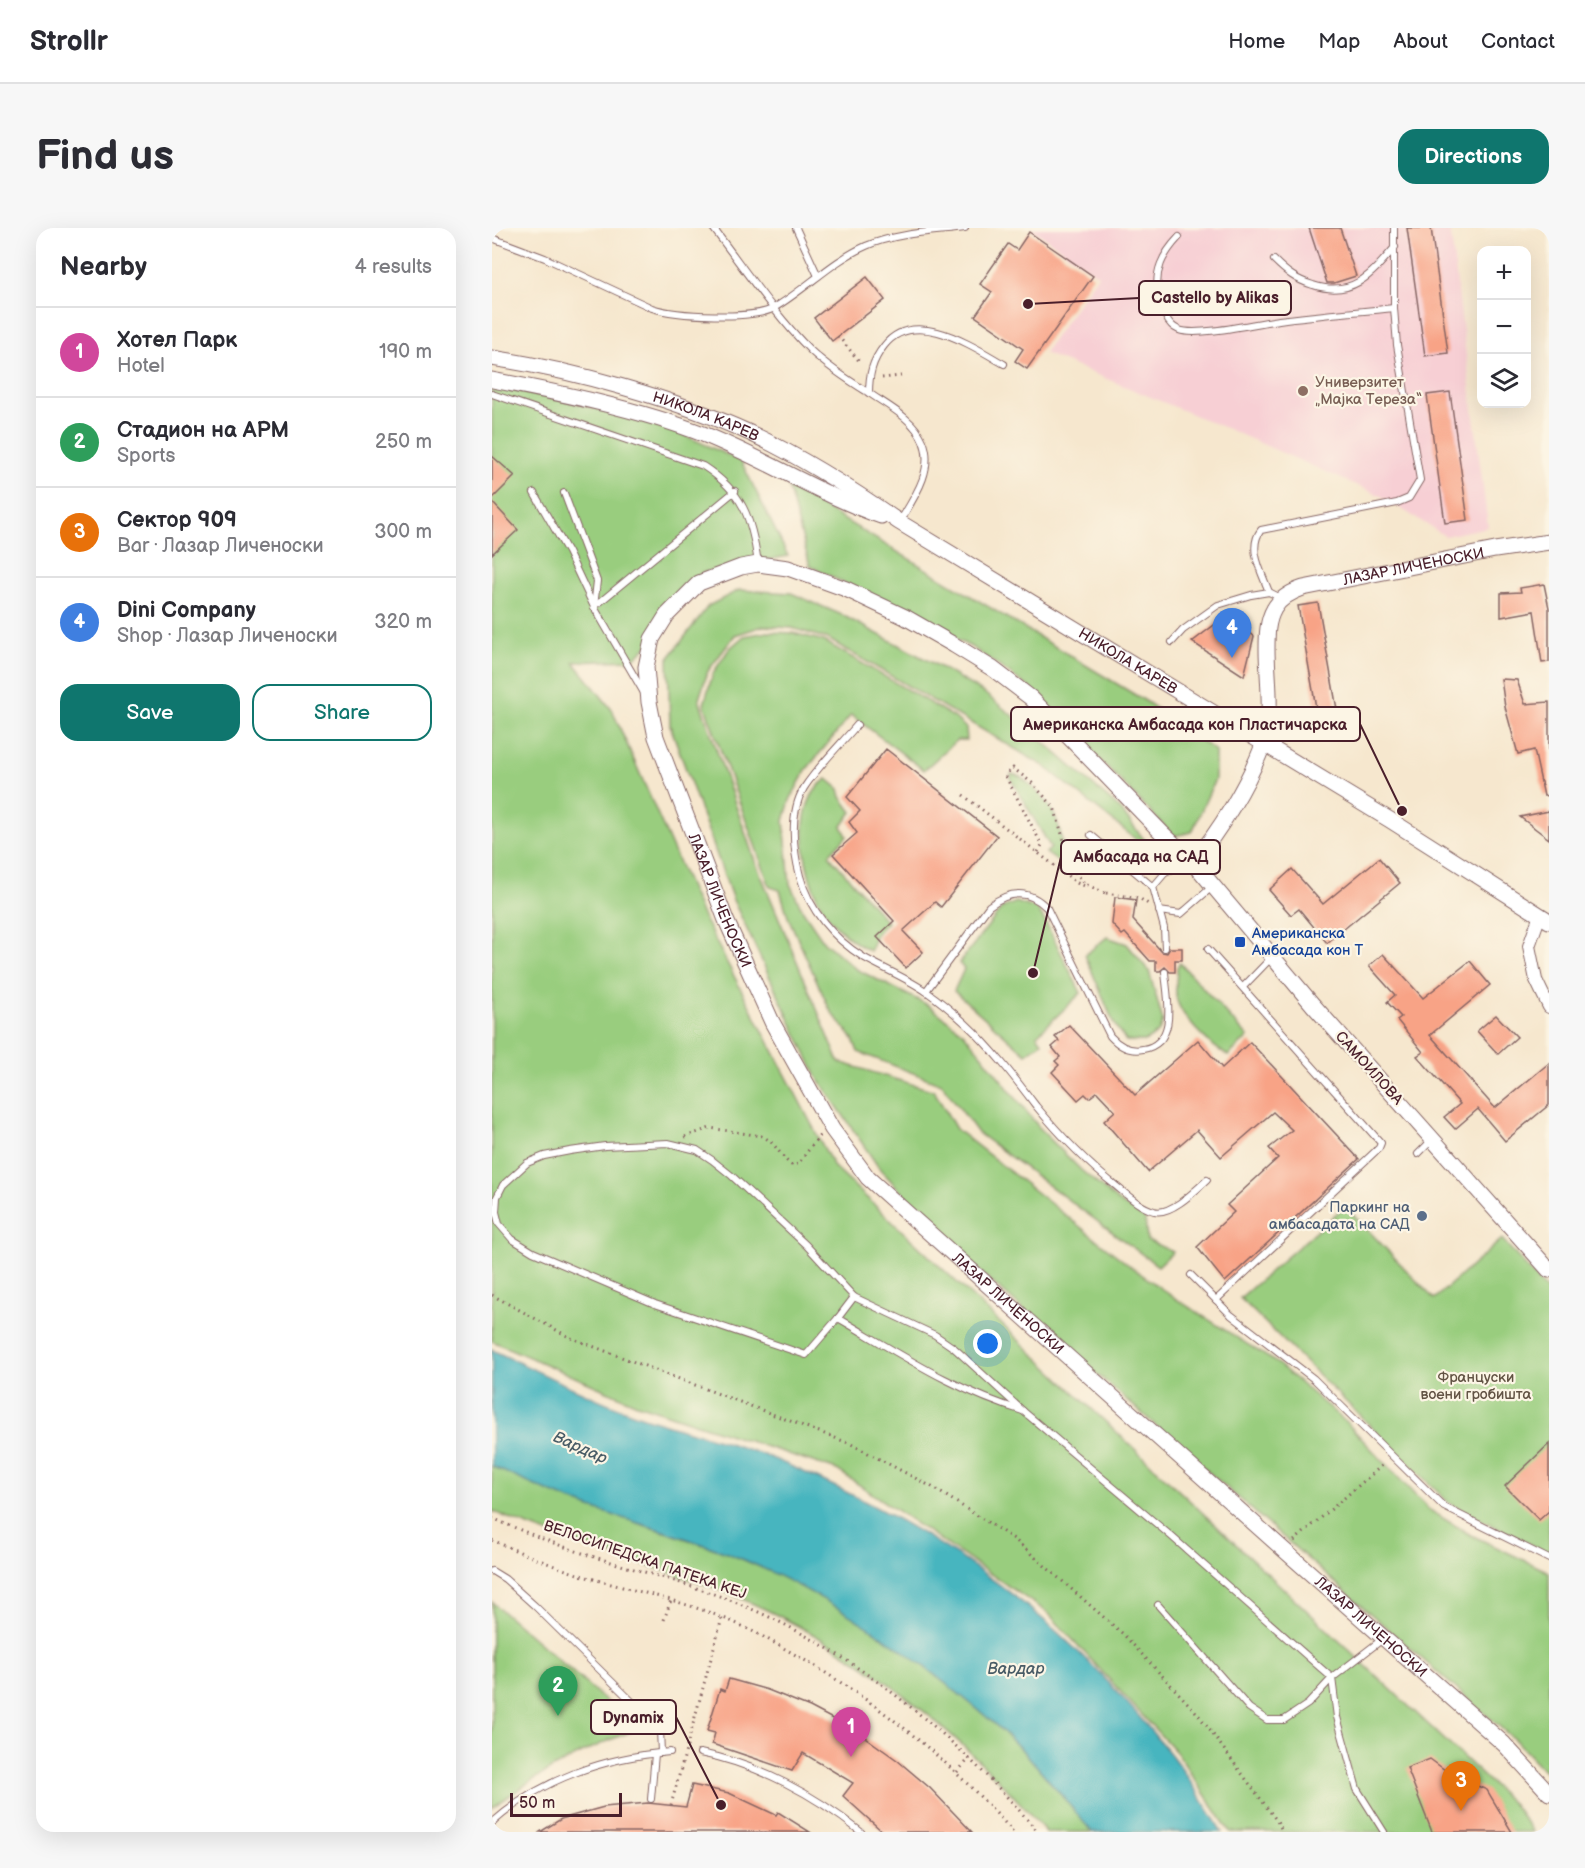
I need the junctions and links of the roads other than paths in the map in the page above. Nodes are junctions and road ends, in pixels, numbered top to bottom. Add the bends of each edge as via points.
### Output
1 (713, 228) edge
2 (796, 228) edge
3 (965, 228) edge
4 (1394, 228) edge
5 (1179, 237) dead end
6 (492, 238) edge
7 (1395, 247) junction
8 (1274, 260) dead end
9 (818, 276) junction
10 (775, 308) junction
11 (1394, 308) junction
12 (492, 358) edge
13 (1004, 364) dead end
14 (492, 380) edge
15 (869, 393) junction
16 (492, 394) edge
17 (735, 491) junction
18 (534, 493) dead end
19 (564, 494) dead end
20 (899, 522) junction
21 (1549, 542) edge
22 (758, 564) junction
23 (1276, 596) junction
24 (594, 607) junction
25 (1172, 642) dead end
26 (649, 702) junction
27 (857, 725) dead end
28 (1263, 744) junction
29 (1091, 835) dead end
30 (1193, 862) junction
31 (1212, 886) junction
32 (1153, 887) junction
33 (1159, 912) junction
34 (1544, 918) edge
35 (1165, 948) dead end
36 (1208, 949) dead end
37 (1272, 957) junction
38 (1165, 972) dead end
39 (1244, 986) junction
40 (926, 991) junction
41 (1549, 1007) edge
42 (1432, 1139) junction
43 (1418, 1154) dead end
44 (1207, 1180) dead end
45 (1549, 1270) edge
46 (1191, 1275) dead end
47 (854, 1297) junction
48 (1216, 1300) junction
49 (838, 1318) junction
50 (1023, 1411) junction
51 (1549, 1559) edge
52 (492, 1571) edge
53 (1158, 1605) dead end
54 (1384, 1638) junction
55 (1332, 1678) junction
56 (670, 1752) dead end
57 (658, 1753) junction
58 (700, 1753) dead end
59 (1549, 1793) edge
60 (651, 1799) dead end
61 (492, 1823) edge
62 (861, 1832) edge
63 (1384, 1832) edge

1 - 10 lane
2 - 9 lane
3 - 9 lane via 868,245
4 - 7 lane
5 - 11 lane via 1162,261 1158,276 1164,311 1178,330 1203,331
6 - 10 lane via 662,312 739,314
7 - 8 lane via 1365,277 1337,290 1295,278
7 - 11 lane
9 - 10 lane
10 - 15 lane via 817,356
11 - 23 lane via 1420,480 1408,498 1397,503 1261,530 1254,547
12 - 20 street, НИКОЛА КАРЕВ via 594,380 730,425 807,462
13 - 15 lane via 940,332 908,330 893,336 876,356
14 - 20 street, НИКОЛА КАРЕВ via 691,430 764,460 846,504
15 - 20 lane via 909,421 926,448 923,478
16 - 17 lane via 703,466
17 - 22 lane via 754,534
17 - 24 lane
18 - 24 lane
19 - 24 lane via 597,581
20 - 28 street, НИКОЛА КАРЕВ
21 - 23 street, ЛАЗАР ЛИЧЕНОСКИ
22 - 26 street, ЛАЗАР ЛИЧЕНОСКИ via 699,583 667,615 652,639 646,667
22 - 30 street, ЛАЗАР ЛИЧЕНОСКИ via 788,568 846,589 993,669 1031,698
23 - 25 lane, ЛАЗАР ЛИЧЕНОСКИ via 1251,595 1218,605
23 - 28 street via 1269,625 1268,713
24 - 26 lane
26 - 54 street, ЛАЗАР ЛИЧЕНОСКИ via 656,737 696,842 772,1022 832,1129 868,1178
27 - 40 lane via 804,788 797,805 795,841 801,878 817,915 843,942
28 - 30 street via 1235,800
28 - 34 street, НИКОЛА КАРЕВ
29 - 32 lane
30 - 31 street, САМОИЛОВА
30 - 32 lane via 1165,873
31 - 33 lane via 1182,915
31 - 37 street, САМОИЛОВА
32 - 33 lane
33 - 35 lane
34 - 41 street via 1529,946 1536,980
36 - 39 lane
37 - 39 lane
37 - 42 street, САМОИЛОВА
38 - 40 lane via 1166,1034 1153,1047 1126,1048 1110,1036 1047,908 1034,896 1014,893 989,906
39 - 48 lane via 1381,1143
40 - 44 lane via 986,1044 1092,1166 1143,1206 1164,1211
42 - 43 lane
42 - 45 street, САМОИЛОВА
46 - 48 lane
47 - 49 lane
47 - 49 lane via 806,1245 697,1150 668,1143 605,1146 544,1156 527,1163 497,1197 499,1224 512,1239 561,1265 655,1304 806,1355
47 - 50 lane via 935,1335
48 - 51 lane via 1314,1379 1444,1507
49 - 50 lane via 953,1383 993,1403
50 - 55 lane
52 - 57 lane via 534,1606 660,1729
53 - 55 lane via 1249,1708 1267,1720 1284,1720 1308,1704
54 - 55 lane
54 - 59 street, ЛАЗАР ЛИЧЕНОСКИ via 1504,1744
55 - 63 lane via 1337,1717 1357,1790
56 - 57 lane
57 - 60 lane
57 - 61 lane via 596,1766 552,1782 513,1805
58 - 62 lane via 778,1780

